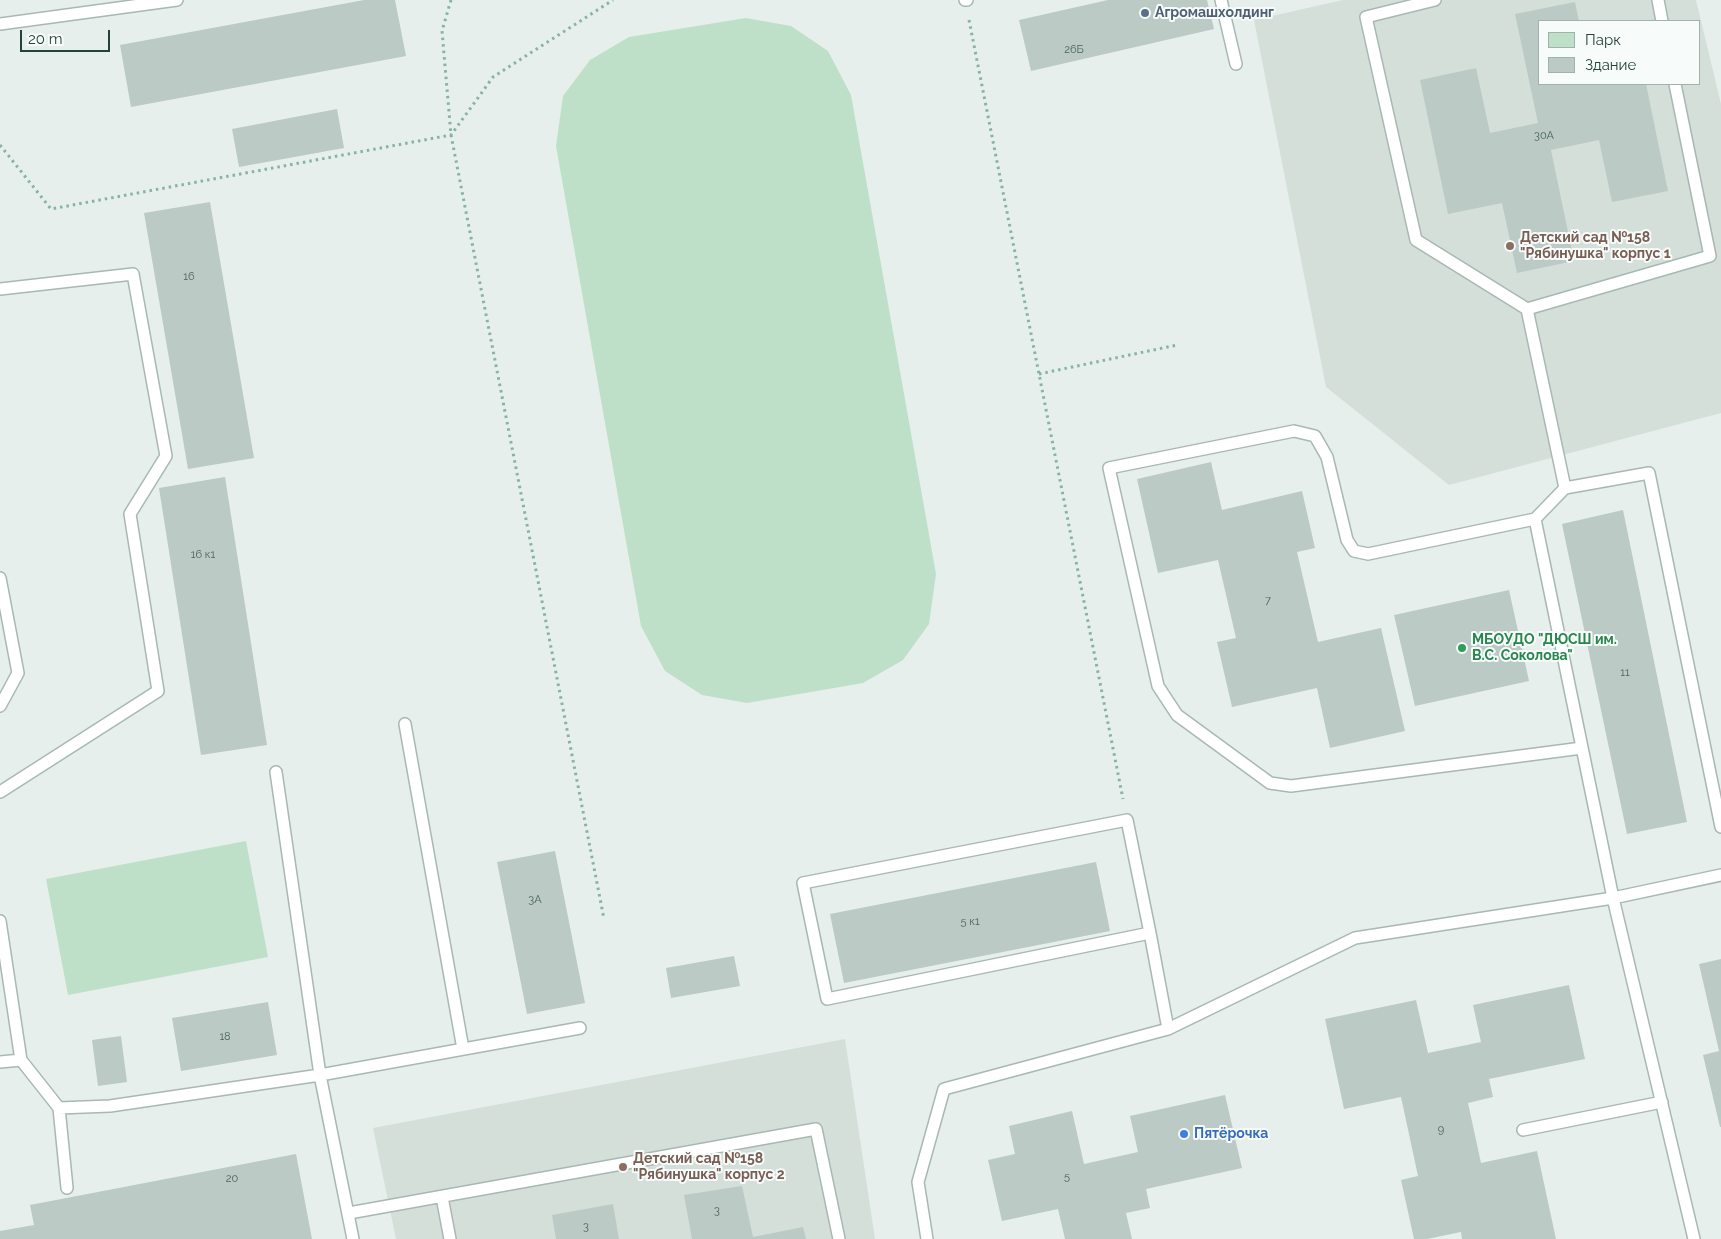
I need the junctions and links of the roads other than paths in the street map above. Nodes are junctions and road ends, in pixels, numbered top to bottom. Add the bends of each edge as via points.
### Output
1 (177, 0) edge
2 (1221, 0) edge
3 (1434, 0) edge
4 (1658, 0) edge
5 (1662, 20) edge
6 (0, 24) edge
7 (1236, 64) dead end
8 (1674, 85) edge
9 (0, 289) edge
10 (1527, 309) junction
11 (1565, 488) junction
12 (1535, 519) junction
13 (0, 578) edge
14 (0, 706) edge
15 (405, 724) dead end
16 (1582, 748) junction
17 (276, 772) dead end
18 (0, 792) edge
19 (1721, 827) edge
20 (1721, 875) edge
21 (1613, 898) junction
22 (0, 921) edge
23 (1150, 933) junction
24 (580, 1028) dead end
25 (1168, 1030) junction
26 (463, 1050) junction
27 (21, 1060) junction
28 (0, 1062) edge
29 (320, 1075) junction
30 (1662, 1102) junction
31 (59, 1108) junction
32 (1524, 1130) dead end
33 (67, 1188) dead end
34 (442, 1197) junction
35 (349, 1213) junction
36 (353, 1239) edge
37 (450, 1239) edge
38 (839, 1239) edge
39 (927, 1239) edge
40 (1694, 1239) edge

1 - 6 lane
2 - 7 lane
3 - 10 lane via 1366,18 1416,240
4 - 5 lane
8 - 10 lane via 1710,256
9 - 18 lane via 133,274 166,456 130,514 158,692
10 - 11 lane
11 - 12 lane
11 - 19 lane via 1649,473
12 - 16 lane
12 - 16 lane via 1368,554 1354,551 1346,540 1328,457 1315,436 1294,431 1108,468 1158,686 1177,715 1270,783 1291,786
13 - 14 lane via 18,674
15 - 26 lane
16 - 21 lane
17 - 29 lane
20 - 21 lane
21 - 25 lane via 1356,938
21 - 30 lane
22 - 27 lane
23 - 23 lane via 827,999 802,883 1127,820
23 - 25 lane
24 - 26 lane
25 - 39 lane via 944,1089 918,1182
26 - 29 lane
27 - 28 lane
27 - 31 lane
29 - 31 lane via 110,1106
29 - 35 lane
30 - 32 lane
30 - 40 lane
31 - 33 lane
34 - 35 lane
34 - 37 lane
34 - 38 lane via 816,1129
35 - 36 lane

